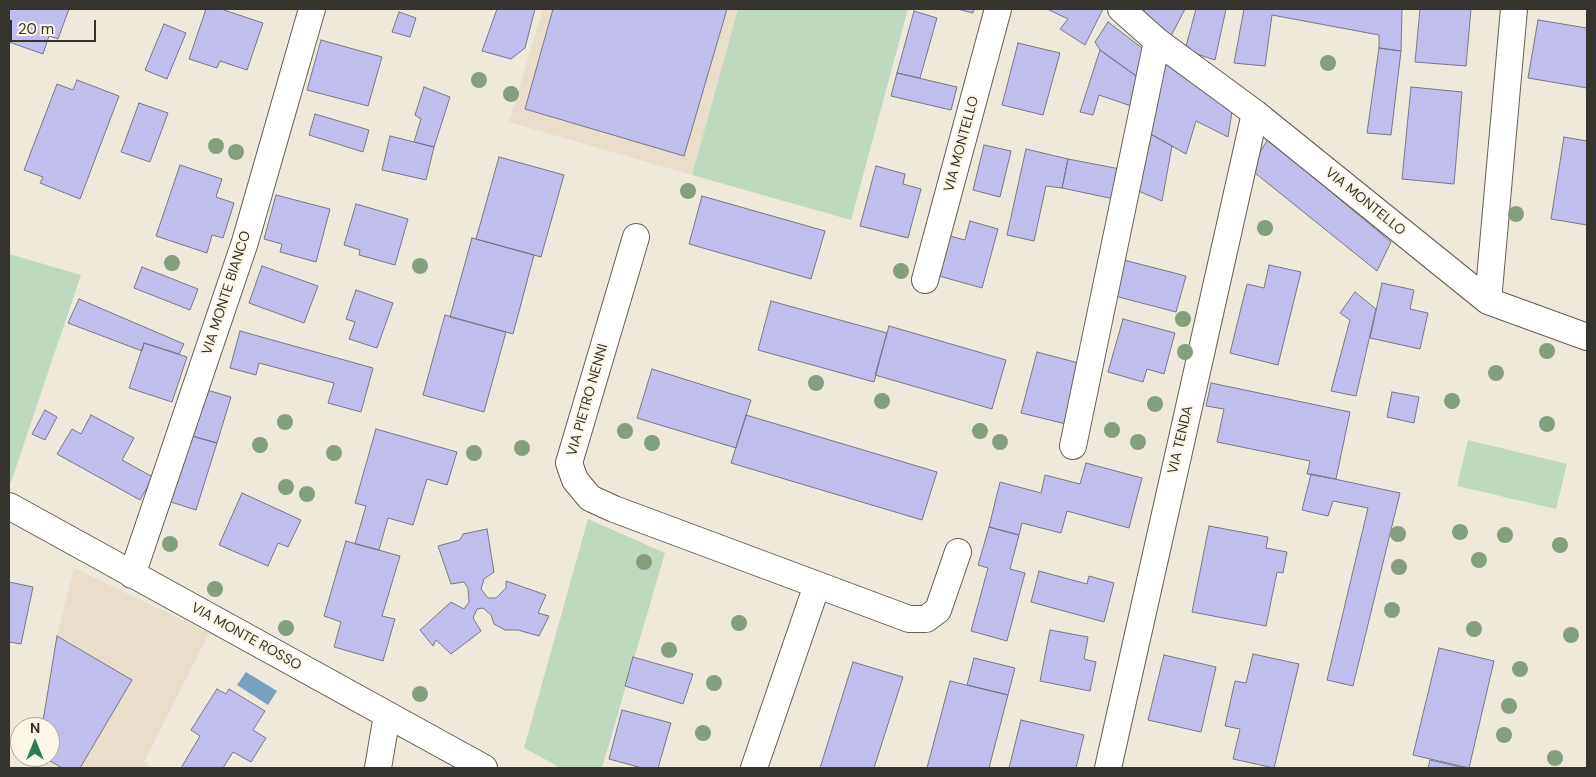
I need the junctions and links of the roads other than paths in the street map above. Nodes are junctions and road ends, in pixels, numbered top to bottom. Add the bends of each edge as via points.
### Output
1 (312, 9) edge
2 (998, 9) edge
3 (1121, 9) edge
4 (1514, 9) edge
5 (1157, 41) junction
6 (1255, 113) junction
7 (636, 237) dead end
8 (925, 280) dead end
9 (1488, 301) junction
10 (1587, 336) edge
11 (1073, 446) dead end
12 (9, 506) edge
13 (958, 552) dead end
14 (132, 574) junction
15 (817, 585) junction
16 (387, 715) junction
17 (378, 768) edge
18 (484, 768) edge
19 (754, 768) edge
20 (1108, 768) edge

1 - 14 street, VIA MONTE BIANCO via 245,242
2 - 8 street, VIA MONTELLO
3 - 5 street, VIA MONTELLO
4 - 9 street
5 - 6 street, VIA MONTELLO
5 - 11 street
6 - 9 street, VIA MONTELLO
6 - 20 street, VIA TENDA
7 - 15 street, VIA PIETRO NENNI via 569,463 576,480 590,498 614,509
9 - 10 street, VIA MONTELLO
12 - 14 street, VIA MONTE ROSSO
13 - 15 street, VIA PIETRO NENNI via 938,610 926,619 910,619
14 - 16 street, VIA MONTE ROSSO
15 - 19 street
16 - 17 street
16 - 18 street, VIA MONTE ROSSO

